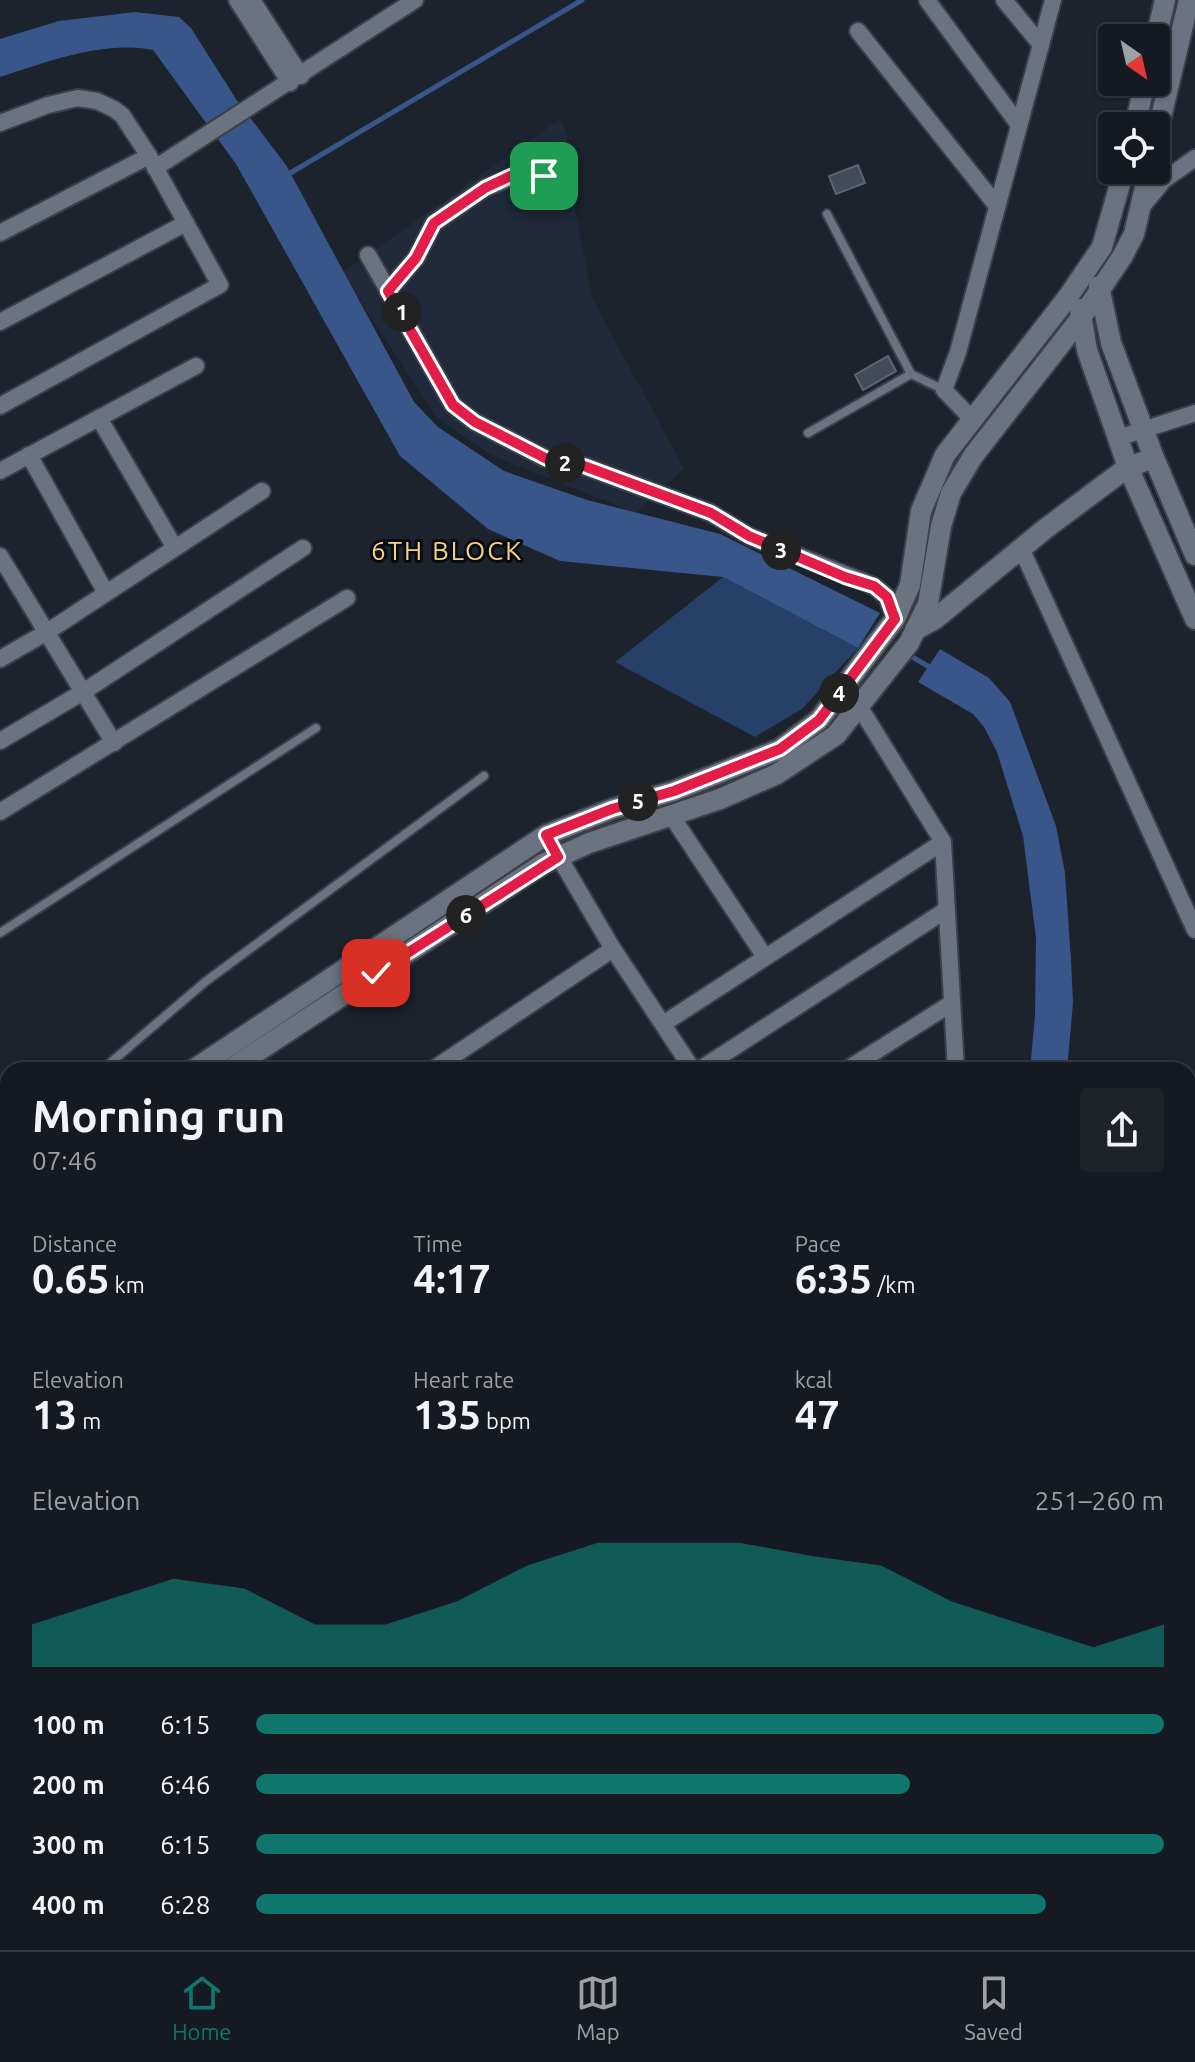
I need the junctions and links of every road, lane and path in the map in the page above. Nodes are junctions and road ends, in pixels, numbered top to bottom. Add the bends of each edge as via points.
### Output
1 (237, 0) edge
2 (252, 0) edge
3 (415, 0) edge
4 (927, 0) edge
5 (1004, 0) edge
6 (1053, 0) edge
7 (1165, 0) edge
8 (1189, 0) edge
9 (1159, 24) edge
10 (858, 31) dead end
11 (1041, 45) junction
12 (296, 80) junction
13 (1162, 112) edge
14 (0, 123) edge
15 (1019, 125) junction
16 (1195, 158) edge
17 (152, 162) junction
18 (1121, 184) edge
19 (1146, 184) edge
20 (553, 190) dead end
21 (997, 206) junction
22 (1141, 209) junction
23 (827, 214) dead end
24 (186, 223) junction
25 (0, 233) edge
26 (1097, 254) junction
27 (368, 255) dead end
28 (1078, 283) junction
29 (388, 291) junction
30 (1099, 291) junction
31 (1081, 318) junction
32 (0, 322) edge
33 (196, 366) dead end
34 (911, 374) junction
35 (944, 390) junction
36 (0, 406) edge
37 (1195, 413) edge
38 (99, 418) junction
39 (973, 420) junction
40 (1143, 430) junction
41 (808, 433) dead end
42 (1118, 438) junction
43 (29, 455) junction
44 (1154, 458) junction
45 (1128, 467) junction
46 (0, 471) edge
47 (262, 491) dead end
48 (175, 548) junction
49 (303, 548) dead end
50 (1021, 548) junction
51 (1195, 555) edge
52 (2, 562) edge
53 (106, 593) junction
54 (347, 598) dead end
55 (1195, 619) edge
56 (915, 630) junction
57 (47, 632) junction
58 (885, 633) junction
59 (0, 659) edge
60 (83, 692) junction
61 (859, 706) junction
62 (316, 728) dead end
63 (0, 741) edge
64 (114, 743) junction
65 (484, 776) dead end
66 (0, 812) edge
67 (671, 815) junction
68 (546, 835) junction
69 (943, 842) junction
70 (558, 857) junction
71 (946, 910) junction
72 (1195, 930) edge
73 (0, 933) edge
74 (613, 949) junction
75 (765, 957) junction
76 (952, 1003) junction
77 (663, 1024) junction
78 (111, 1062) edge
79 (205, 1062) edge
80 (241, 1062) edge
81 (444, 1062) edge
82 (690, 1062) edge
83 (708, 1062) edge
84 (859, 1062) edge
85 (956, 1062) edge

1 - 12 street
2 - 12 street
3 - 12 street
4 - 15 street
5 - 11 street
6 - 11 street
7 - 9 street
8 - 13 street
10 - 21 street
11 - 15 street
12 - 17 street
14 - 17 street via 48,105 87,99 122,115
15 - 21 street
16 - 22 street via 1164,180
17 - 24 street
17 - 25 street
18 - 26 street
19 - 22 street
20 - 29 street via 544,176 528,171 485,188 434,223 416,258
21 - 35 street
22 - 30 street via 1134,234
23 - 34 lane
24 - 32 street
24 - 36 street via 220,285
26 - 28 street
26 - 30 street
27 - 29 street
28 - 31 street
28 - 39 street
29 - 58 street via 453,405 475,422 547,459 584,466 711,513 749,536 874,586 887,597
30 - 31 street
30 - 40 street via 1108,334
31 - 42 street
31 - 56 street via 973,456 951,493 928,604
33 - 38 street
34 - 35 lane
34 - 41 lane
35 - 39 street
37 - 40 street
38 - 43 street
38 - 48 street
39 - 58 street via 945,455 926,497 910,585
40 - 42 street
40 - 44 street
42 - 45 street
43 - 46 street
43 - 53 street
44 - 45 street
44 - 51 street
45 - 50 street
45 - 55 street
47 - 48 street
48 - 53 street
49 - 60 street
50 - 56 street
50 - 72 street
52 - 57 street
53 - 57 street
54 - 64 street
56 - 58 street
56 - 61 street
57 - 59 street
57 - 60 street
58 - 68 street via 819,720 780,749
60 - 63 street
60 - 64 street
61 - 67 street via 836,735 777,774
61 - 69 street
62 - 73 lane
64 - 66 street
65 - 78 lane via 205,982
67 - 70 street
67 - 75 street
68 - 70 street
68 - 79 street
69 - 71 street
69 - 75 street
70 - 74 street
70 - 80 street
71 - 76 street
71 - 83 street
74 - 77 street
74 - 81 street
75 - 77 street
76 - 84 street
76 - 85 street
77 - 82 street

